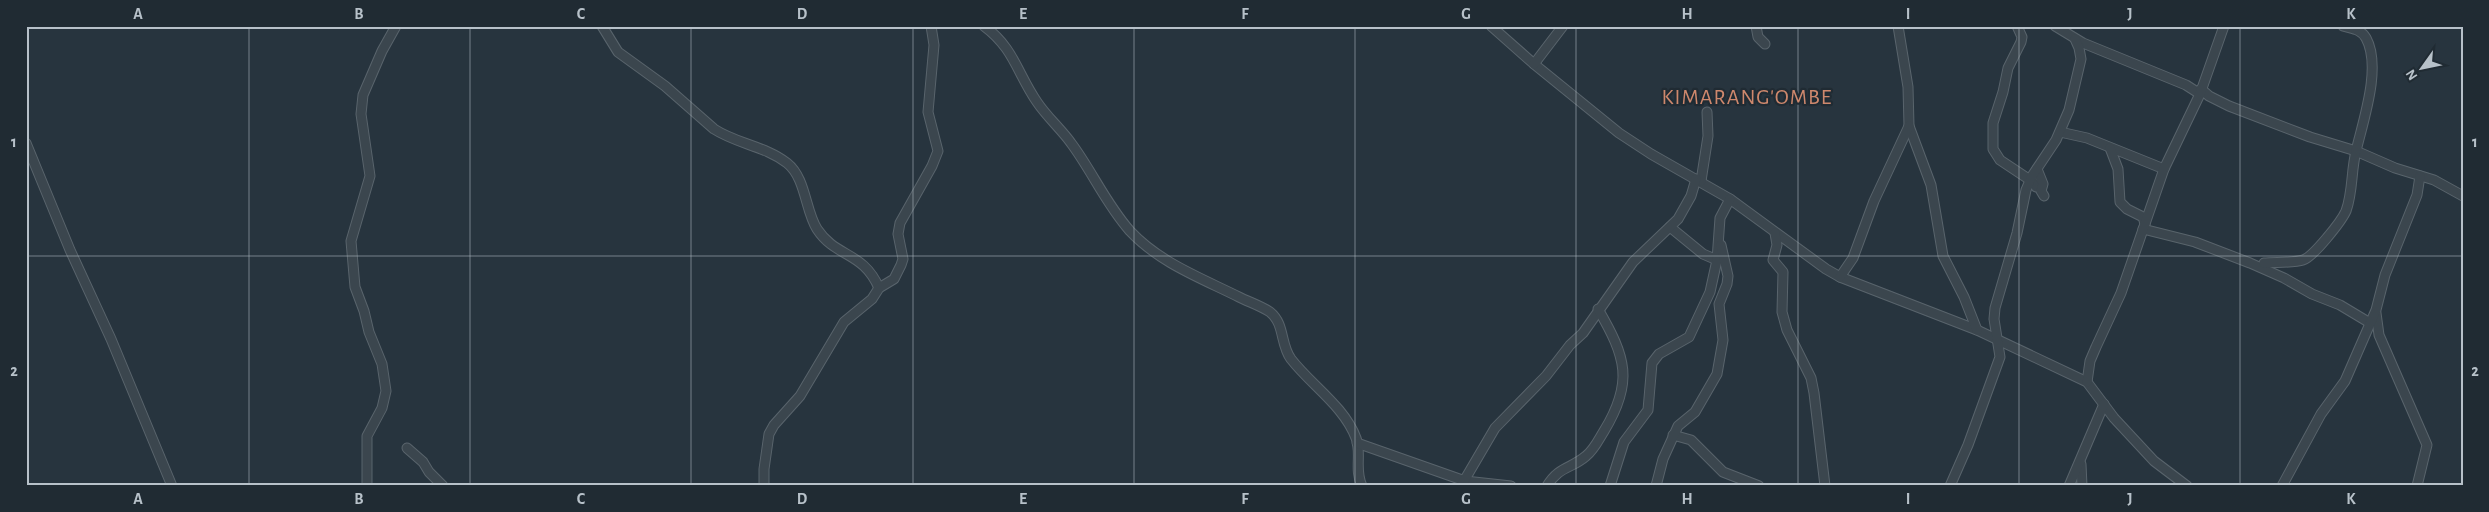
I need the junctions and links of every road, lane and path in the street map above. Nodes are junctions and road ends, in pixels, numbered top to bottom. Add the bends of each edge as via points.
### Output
1 (396, 26) edge
2 (602, 26) edge
3 (932, 26) edge
4 (984, 26) edge
5 (1491, 26) edge
6 (1563, 26) edge
7 (1756, 26) edge
8 (1898, 26) edge
9 (2017, 26) edge
10 (2055, 26) edge
11 (2224, 26) edge
12 (2343, 26) edge
13 (2075, 39) junction
14 (1765, 44) dead end
15 (1534, 64) junction
16 (2200, 91) junction
17 (1707, 112) dead end
18 (1909, 126) junction
19 (2060, 132) junction
20 (26, 143) edge
21 (2110, 148) junction
22 (2356, 151) junction
23 (2037, 169) junction
24 (2164, 169) junction
25 (2420, 176) junction
26 (1699, 180) junction
27 (2038, 188) junction
28 (2463, 196) edge
29 (1730, 199) junction
30 (2144, 226) junction
31 (1670, 227) junction
32 (1775, 233) junction
33 (1719, 238) junction
34 (1717, 260) junction
35 (2264, 263) dead end
36 (1840, 277) junction
37 (879, 288) junction
38 (1598, 309) junction
39 (2376, 310) junction
40 (2370, 323) junction
41 (1977, 330) junction
42 (1996, 338) junction
43 (2087, 382) junction
44 (2104, 404) junction
45 (1673, 435) junction
46 (1357, 443) junction
47 (407, 448) dead end
48 (2080, 462) junction
49 (1463, 483) edge
50 (172, 486) edge
51 (367, 486) edge
52 (443, 486) edge
53 (764, 486) edge
54 (1362, 486) edge
55 (1511, 486) edge
56 (1547, 486) edge
57 (1610, 486) edge
58 (1656, 486) edge
59 (1759, 486) edge
60 (1825, 486) edge
61 (1950, 486) edge
62 (2069, 486) edge
63 (2082, 486) edge
64 (2187, 486) edge
65 (2282, 486) edge
66 (2417, 486) edge

1 - 51 street via 363,95 361,114 370,176 351,241 355,287 382,364 386,390 382,408 367,439
2 - 37 street via 618,52 665,86 714,129 769,151 789,165 817,229 830,246 846,252 868,268
3 - 37 street via 934,45 928,112 938,150 900,223 898,234 903,259 899,271 894,279
4 - 46 street via 1000,38 1038,103 1072,144 1131,231 1175,267 1205,279 1276,317 1287,352 1312,384 1340,411
5 - 15 street
6 - 15 street
7 - 14 street via 1758,38
8 - 18 street via 1908,88
9 - 27 street via 2021,42 2008,68 1993,123 1993,144 2000,160
10 - 13 street
11 - 16 street
12 - 22 street via 2361,31 2370,53 2366,116
13 - 16 street
13 - 19 street via 2081,54 2080,65
15 - 26 street via 1619,133
16 - 22 street via 2229,106
16 - 24 street
17 - 26 street via 1708,136
18 - 36 street via 1874,201 1853,258
18 - 41 street via 1931,185 1943,256
19 - 21 street via 2082,136
19 - 23 street
20 - 50 street
21 - 24 street
21 - 30 street via 2118,169 2120,202 2145,219
22 - 25 street
22 - 35 street via 2346,211 2316,252 2304,260
23 - 27 street
23 - 27 street via 2043,182
24 - 30 street
25 - 28 street
25 - 39 street via 2417,195
26 - 29 street
26 - 31 street
27 - 42 street via 2026,190 1995,308
29 - 32 street
29 - 33 street via 1720,218
30 - 40 street via 2250,263 2312,294 2340,304
30 - 43 street via 2121,293 2090,361
31 - 34 street via 1703,254
31 - 38 street via 1633,262
32 - 36 street
32 - 60 street via 1774,260 1783,272 1782,312 1812,385
33 - 34 street
33 - 45 street via 1728,276 1719,304 1722,356 1707,394
34 - 57 street via 1710,292 1692,333 1683,342 1659,354 1652,363 1648,410 1624,442
36 - 41 street
37 - 53 street via 872,299 844,322 800,396 774,425 769,434
38 - 49 street via 1583,334 1495,428
38 - 56 street via 1622,366 1622,398 1587,456 1560,470
39 - 40 street
39 - 66 street via 2379,334 2427,445
40 - 65 street via 2341,389 2322,414
41 - 42 street
42 - 43 street
42 - 61 street via 2000,356
43 - 44 street
44 - 48 street
44 - 64 street via 2154,461
45 - 58 street
45 - 59 street via 1691,440 1723,472
46 - 49 street via 1406,458
46 - 54 street
47 - 52 street
48 - 62 street
48 - 63 street
49 - 55 street

